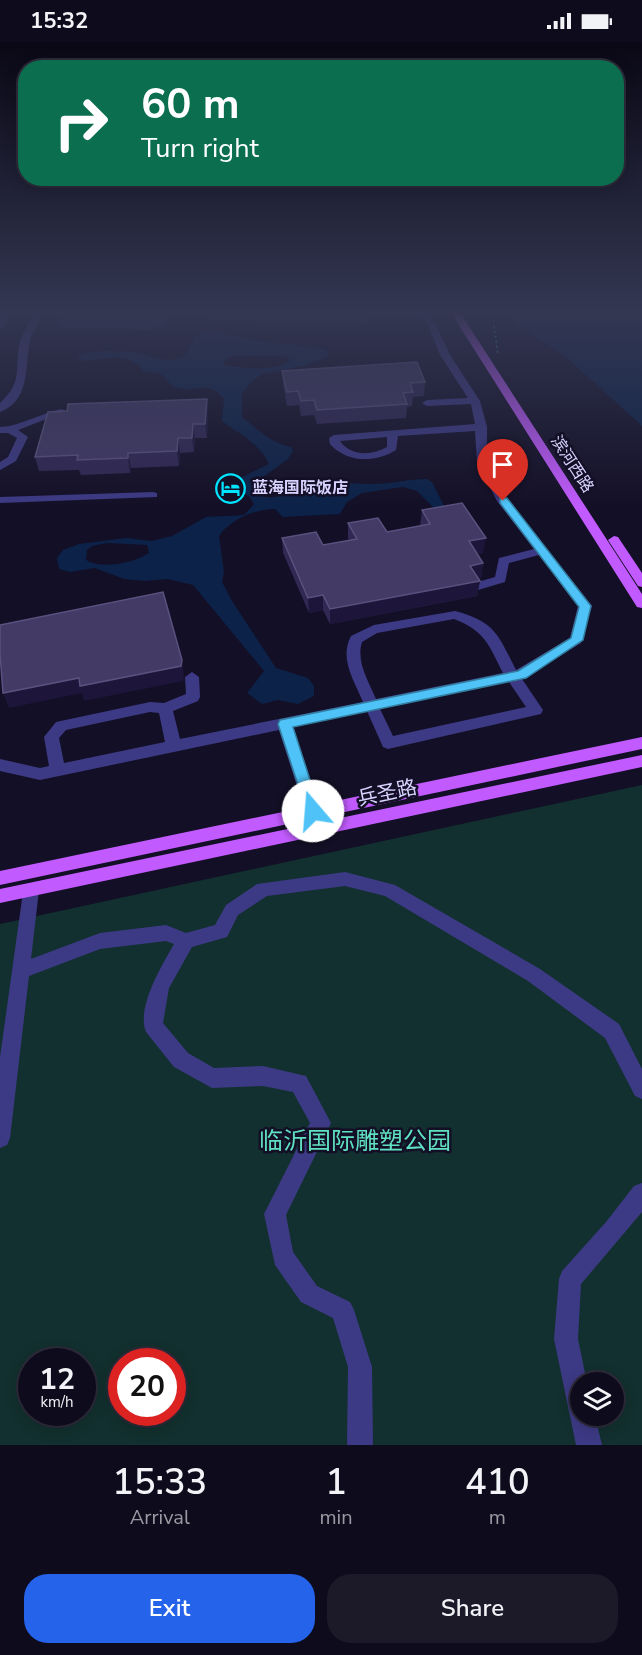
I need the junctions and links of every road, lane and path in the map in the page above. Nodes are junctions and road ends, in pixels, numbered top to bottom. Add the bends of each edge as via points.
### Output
1 (21, 376) edge
2 (460, 376) edge
3 (496, 376) edge
4 (505, 376) edge
5 (476, 400) junction
6 (427, 403) dead end
7 (0, 409) edge
8 (62, 412) edge
9 (482, 427) junction
10 (5, 430) edge
11 (393, 433) junction
12 (0, 467) edge
13 (153, 495) dead end
14 (0, 500) edge
15 (541, 551) junction
16 (642, 583) edge
17 (478, 586) edge
18 (642, 604) edge
19 (512, 676) junction
20 (192, 677) dead end
21 (370, 706) junction
22 (165, 708) junction
23 (285, 724) junction
24 (642, 743) edge
25 (174, 747) junction
26 (642, 760) edge
27 (0, 765) edge
28 (58, 770) junction
29 (313, 811) junction
30 (0, 878) edge
31 (30, 890) junction
32 (0, 896) edge
33 (186, 941) junction
34 (21, 971) junction
35 (642, 1089) edge
36 (0, 1138) edge
37 (642, 1194) edge
38 (573, 1372) edge
39 (585, 1426) edge
40 (360, 1445) edge
41 (589, 1445) edge

1 - 7 street via 18,391
2 - 5 street
3 - 18 main road, 滨河西路
4 - 16 main road, 滨河西路
5 - 6 street
5 - 9 street
8 - 10 street
9 - 11 street
9 - 15 street via 482,462 503,501
10 - 12 street via 23,437 12,459
11 - 11 street via 334,438 342,451 368,457 392,448
13 - 14 street
15 - 17 street via 503,561 501,579
15 - 19 street via 585,606 576,640 522,674
19 - 21 street
19 - 21 street via 536,711 388,743
19 - 21 street via 489,632 455,615 374,629 356,639 352,652
20 - 22 street via 193,697
21 - 23 street
22 - 25 street
22 - 28 street via 150,707 61,726 51,737
23 - 25 street
23 - 29 street
24 - 29 main road, 兵圣路
25 - 28 street
26 - 31 main road, 兵圣路
27 - 28 street via 40,774
29 - 30 main road, 兵圣路
31 - 32 main road, 兵圣路
31 - 34 street
33 - 34 street via 166,933 135,934 100,941
33 - 35 street via 221,931 232,910 263,890 345,879 389,890 534,975 612,1031
33 - 40 street via 160,986 153,1026 181,1060 212,1078 262,1076 299,1083 321,1123 275,1214 284,1257 309,1294 342,1310 360,1367
34 - 36 street
37 - 38 street via 570,1279 566,1339
39 - 41 street

